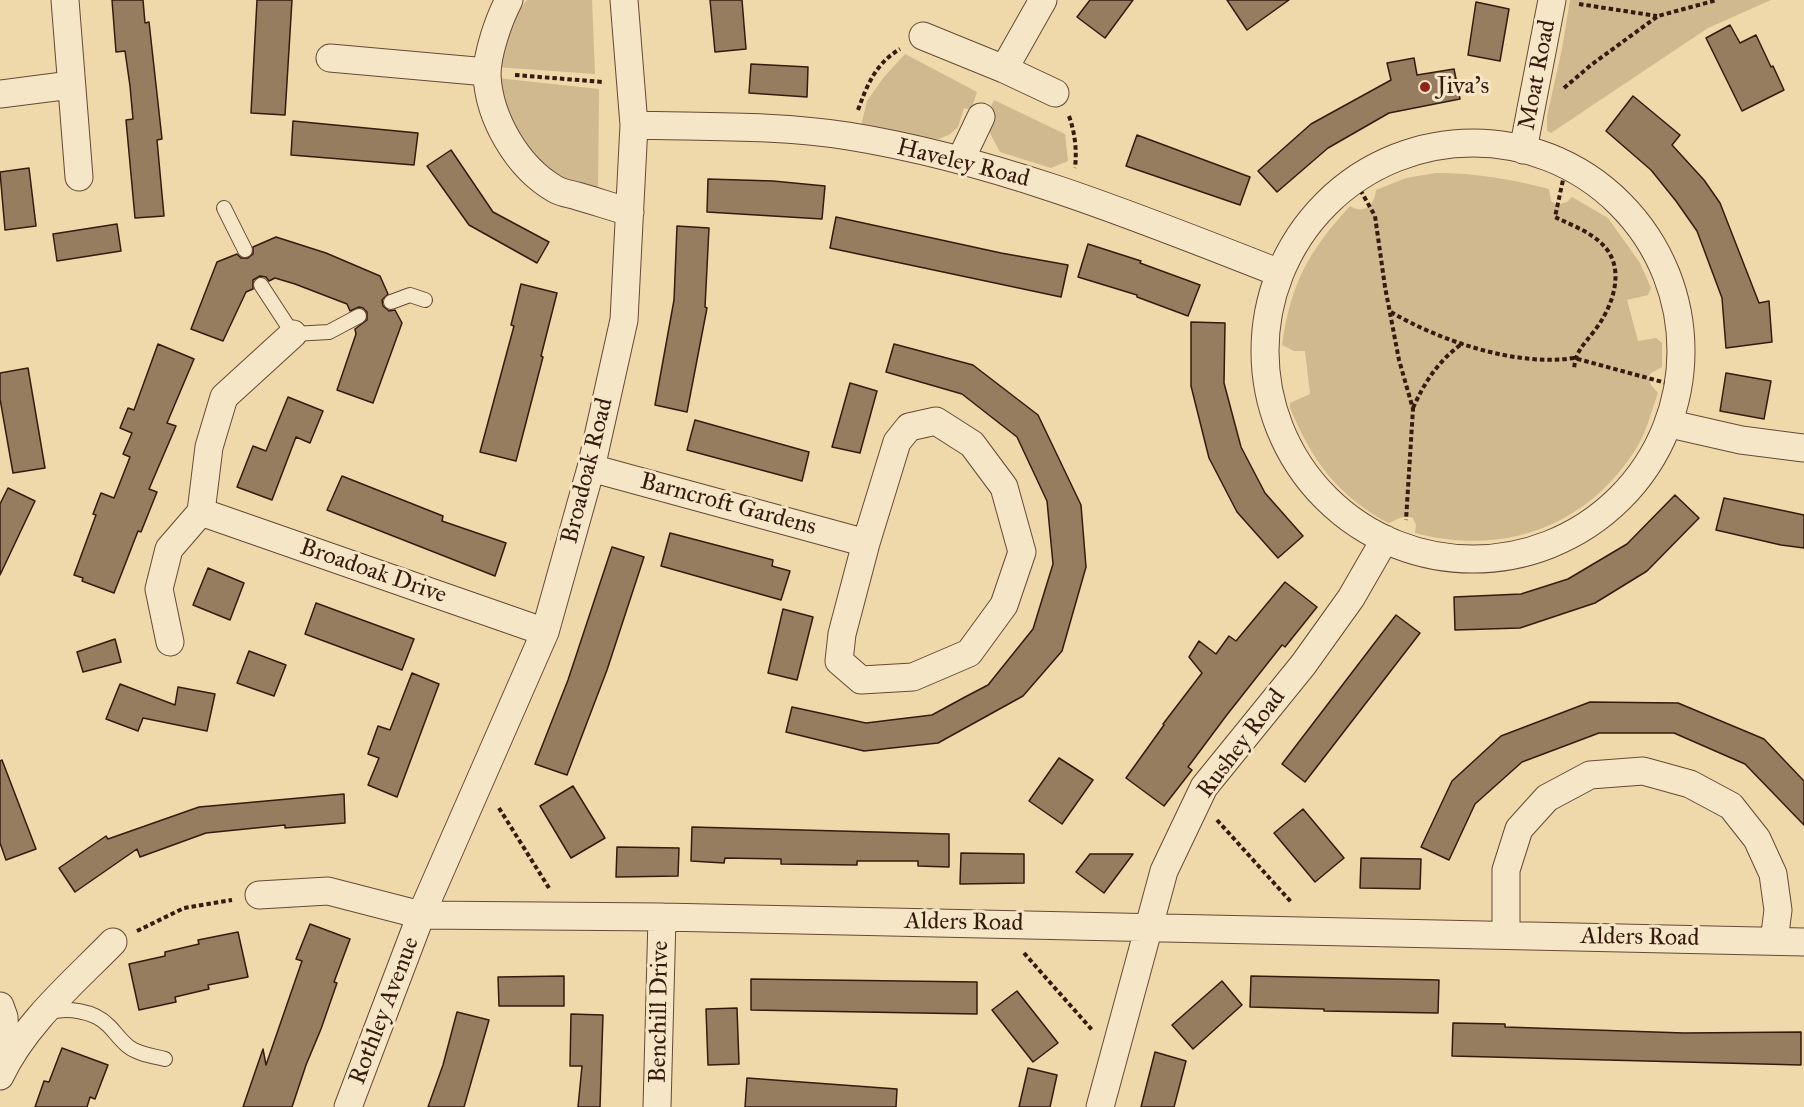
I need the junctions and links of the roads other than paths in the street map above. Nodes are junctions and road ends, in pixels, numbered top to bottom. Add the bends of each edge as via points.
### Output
1 (65, 0) edge
2 (509, 0) edge
3 (624, 0) edge
4 (1043, 0) edge
5 (1561, 1) edge
6 (923, 36) road end
7 (330, 58) dead end
8 (1004, 69) junction
9 (487, 72) junction
10 (71, 85) junction
11 (1054, 93) road end
12 (0, 94) edge
13 (981, 117) dead end
14 (634, 125) junction
15 (1523, 150) junction
16 (961, 159) junction
17 (79, 177) dead end
18 (224, 208) dead end
19 (630, 212) junction
20 (245, 250) dead end
21 (1277, 272) junction
22 (261, 285) dead end
23 (426, 300) dead end
24 (391, 302) dead end
25 (359, 316) dead end
26 (292, 334) junction
27 (1675, 425) junction
28 (1804, 448) edge
29 (591, 468) junction
30 (201, 512) junction
31 (1393, 542) junction
32 (866, 543) junction
33 (545, 632) junction
34 (170, 642) dead end
35 (260, 895) road end
36 (422, 915) junction
37 (662, 917) junction
38 (1150, 927) junction
39 (1506, 935) junction
40 (1774, 941) junction
41 (113, 942) road end
42 (1804, 942) edge
43 (0, 1006) edge
44 (41, 1015) junction
45 (165, 1059) dead end
46 (3, 1069) edge
47 (348, 1107) edge
48 (657, 1107) edge
49 (1100, 1107) edge

1 - 10 street
2 - 9 street via 496,31
3 - 14 street, Broadoak Road
4 - 8 street
5 - 15 street, Moat Road
6 - 8 street
7 - 9 street
8 - 11 street
9 - 19 street via 490,99 505,134 534,174 557,190
10 - 12 street
10 - 17 street
13 - 16 street
14 - 16 street, Haveley Road via 805,130
14 - 19 street, Broadoak Road
15 - 21 street via 1486,144 1437,145 1398,154 1353,177 1317,210
15 - 27 street via 1566,166 1604,189 1645,236 1674,303 1681,336 1681,387
16 - 21 street, Haveley Road via 1069,193
18 - 20 lane
19 - 29 street, Broadoak Road via 624,320
21 - 31 street via 1264,325 1264,355 1276,423 1294,462 1319,491 1339,511
22 - 26 lane
23 - 24 lane via 410,295
25 - 26 lane via 329,332
26 - 30 street via 224,397 209,447
27 - 28 street via 1741,440
27 - 31 street via 1642,479 1589,526 1559,541 1524,554 1486,558 1434,555
29 - 32 street, Barncroft Gardens
29 - 33 street, Broadoak Road
30 - 33 street, Broadoak Drive
30 - 34 street via 169,549 159,589
31 - 38 street, Rushey Road via 1303,665 1204,787 1164,871
32 - 32 street via 842,634 839,661 861,680 913,676 969,653 1004,605 1022,552 1004,487 972,444 936,421 909,427 897,442
33 - 36 street, Broadoak Road
35 - 36 street, Alders Road via 328,891
36 - 37 street, Alders Road
36 - 47 street, Rothley Avenue
37 - 38 street, Alders Road
37 - 48 street, Benchill Drive
38 - 39 street, Alders Road
38 - 49 street, Rushey Road
39 - 40 street, Alders Road
39 - 40 street via 1506,870 1519,829 1547,798 1590,775 1643,771 1690,784 1731,806 1757,839 1773,874 1778,910
40 - 42 street, Alders Road
41 - 44 street
43 - 46 street via 4,1017
44 - 45 lane via 56,1010 85,1011 109,1025 116,1037 132,1049
44 - 46 street

